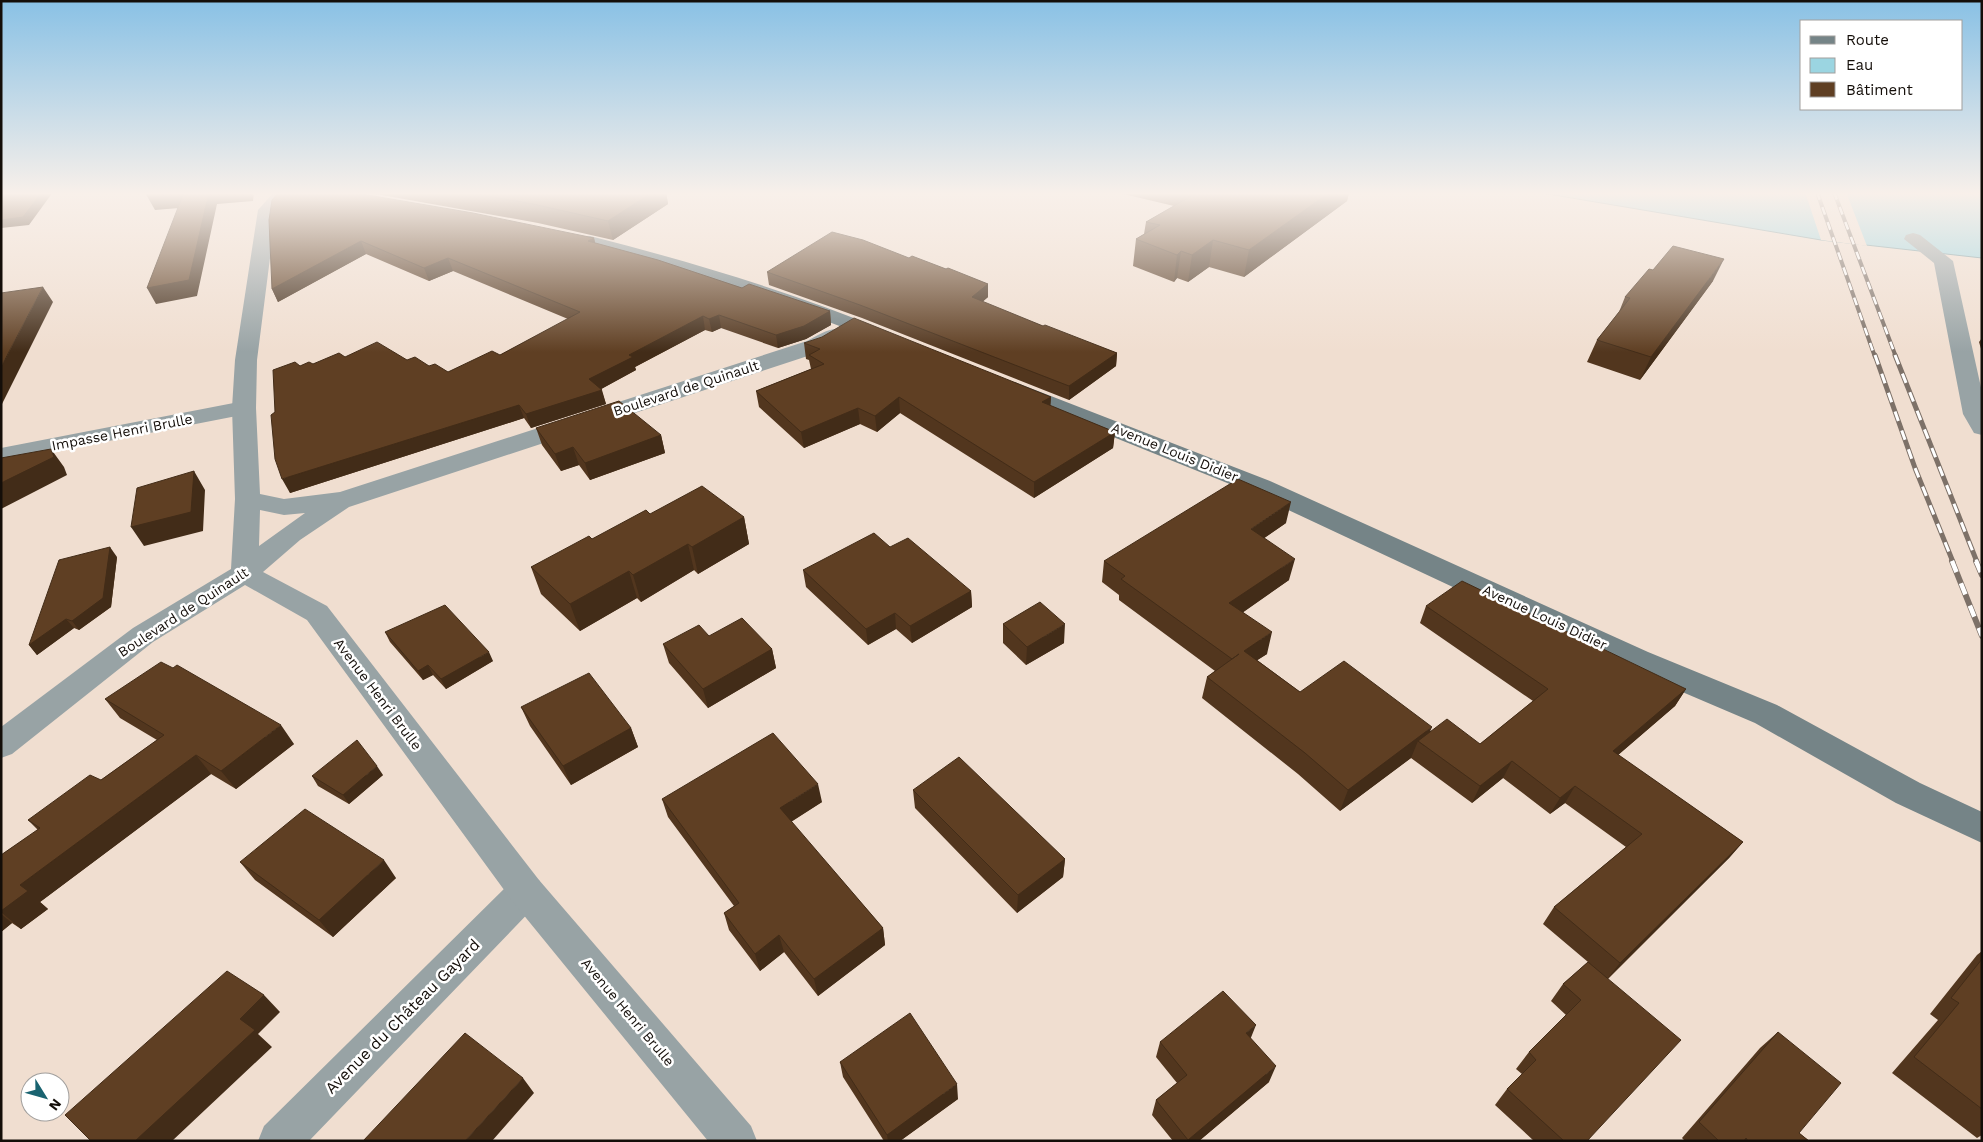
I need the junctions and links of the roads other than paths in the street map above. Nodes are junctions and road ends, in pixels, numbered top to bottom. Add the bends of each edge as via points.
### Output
1 (262, 245) edge
2 (601, 245) edge
3 (1922, 245) edge
4 (854, 324) junction
5 (905, 346) edge
6 (995, 381) edge
7 (244, 408) junction
8 (1980, 420) edge
9 (1, 455) edge
10 (248, 499) junction
11 (343, 500) junction
12 (244, 573) junction
13 (1, 745) edge
14 (1982, 828) edge
15 (526, 891) junction
16 (279, 1141) edge
17 (736, 1141) edge

1 - 7 street via 246,360
2 - 4 main road via 684,267
3 - 8 street via 1943,261
4 - 5 main road
4 - 11 street, Boulevard de Quinault via 815,346
6 - 14 main road, Avenue Louis Didier via 1261,487 1637,660 1766,714 1908,794
7 - 9 street, Impasse Henri Brulle
7 - 10 street
10 - 11 street, Boulevard de Quinault via 284,507
10 - 12 street
11 - 12 street, Boulevard de Quinault via 291,534
12 - 13 street, Boulevard de Quinault via 143,634
12 - 15 street, Avenue Henri Brulle via 317,613
15 - 16 street, Avenue du Château Gayard
15 - 17 street, Avenue Henri Brulle

